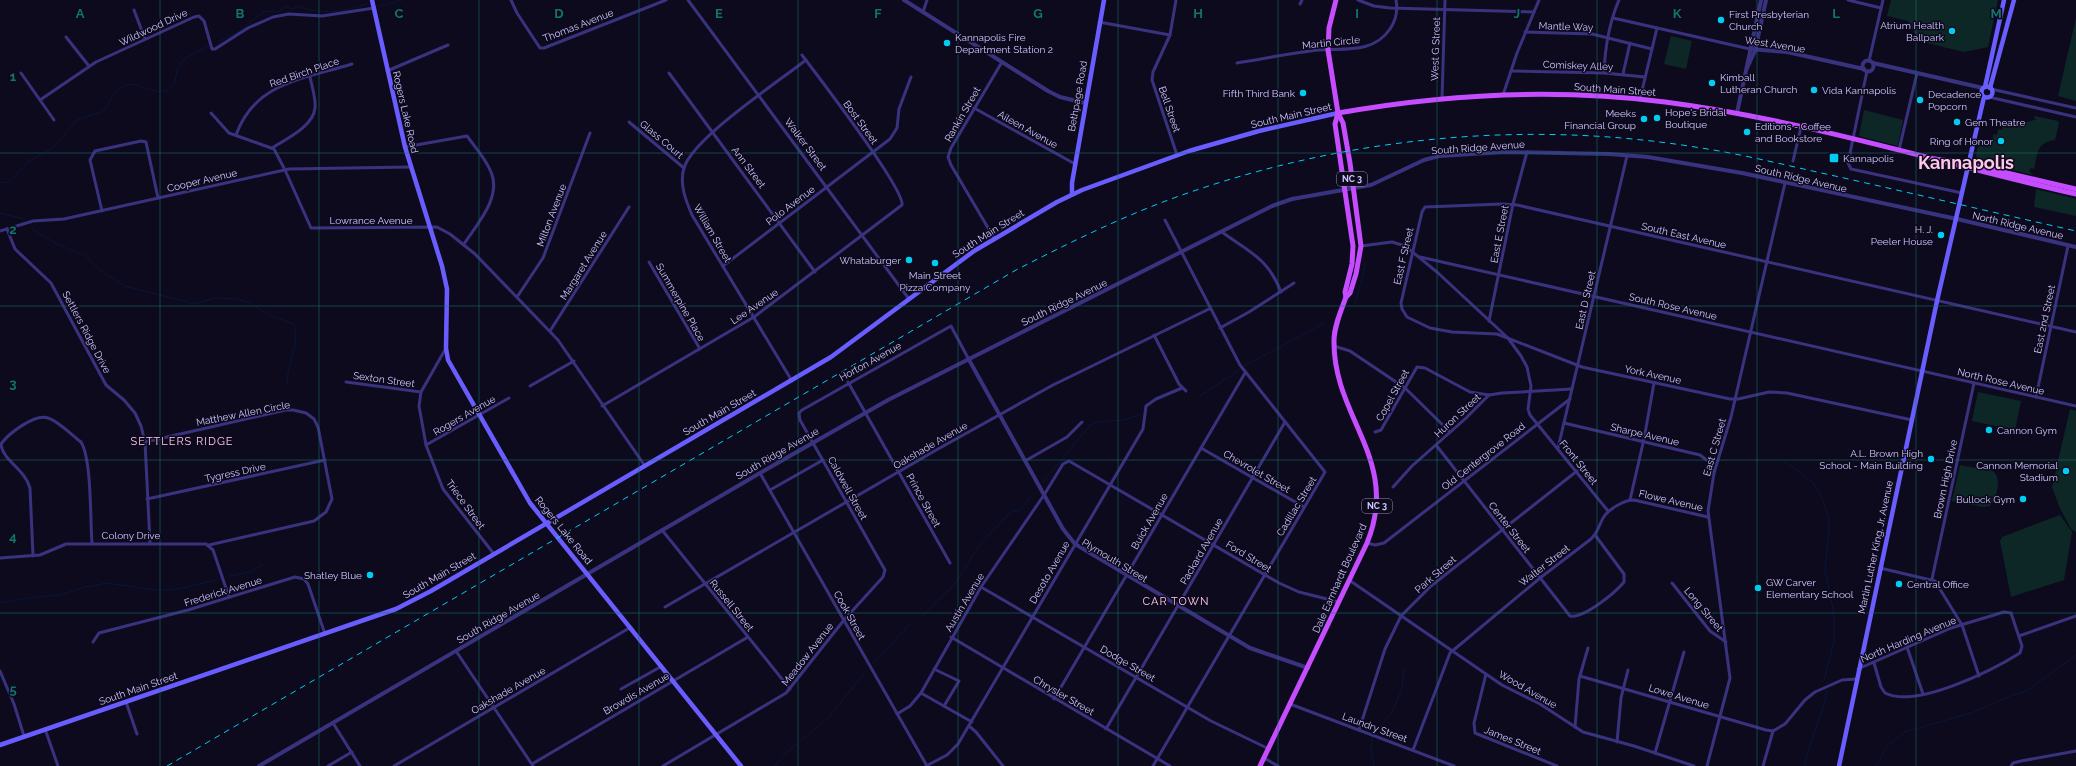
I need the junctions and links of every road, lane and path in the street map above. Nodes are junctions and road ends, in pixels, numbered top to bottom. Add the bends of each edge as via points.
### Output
1 (372, 0) edge
2 (511, 0) edge
3 (666, 0) edge
4 (688, 0) edge
5 (904, 0) edge
6 (927, 0) edge
7 (1104, 0) edge
8 (1176, 0) edge
9 (1336, 0) edge
10 (1358, 0) edge
11 (1396, 0) edge
12 (1445, 0) edge
13 (1539, 0) edge
14 (1619, 0) edge
15 (1761, 0) edge
16 (1766, 0) edge
17 (1848, 0) edge
18 (1883, 0) edge
19 (2004, 0) edge
20 (2014, 0) edge
21 (374, 8) junction
22 (1396, 8) junction
23 (1881, 8) junction
24 (134, 10) dead end
25 (1444, 10) junction
26 (923, 12) junction
27 (1534, 12) junction
28 (1613, 18) junction
29 (1099, 22) junction
30 (1657, 28) junction
31 (1525, 32) junction
32 (1170, 35) junction
33 (66, 37) dead end
34 (1608, 38) junction
35 (146, 39) junction
36 (1630, 43) junction
37 (448, 45) dead end
38 (1652, 49) junction
39 (1328, 50) junction
40 (1753, 50) junction
41 (802, 55) dead end
42 (806, 60) junction
43 (1002, 62) junction
44 (1871, 62) junction
45 (1237, 63) dead end
46 (352, 64) dead end
47 (90, 66) junction
48 (1865, 70) junction
49 (387, 71) junction
50 (1511, 71) junction
51 (21, 73) dead end
52 (669, 73) dead end
53 (1604, 73) junction
54 (1917, 73) junction
55 (1623, 74) junction
56 (310, 77) junction
57 (911, 77) dead end
58 (1645, 77) junction
59 (1987, 88) junction
60 (1503, 95) junction
61 (760, 96) junction
62 (1986, 97) junction
63 (1442, 99) junction
64 (1640, 99) junction
65 (40, 100) junction
66 (1085, 103) junction
67 (2051, 103) junction
68 (974, 108) junction
69 (2076, 108) edge
70 (2050, 111) junction
71 (211, 113) dead end
72 (1338, 113) junction
73 (1737, 114) junction
74 (2076, 117) edge
75 (54, 120) dead end
76 (629, 122) dead end
77 (1801, 127) junction
78 (713, 132) junction
79 (590, 133) dead end
80 (236, 135) junction
81 (1853, 140) junction
82 (405, 146) junction
83 (272, 148) junction
84 (1899, 150) junction
85 (873, 152) junction
86 (1526, 152) junction
87 (1177, 155) junction
88 (1627, 156) junction
89 (1793, 161) dead end
90 (1075, 164) junction
91 (1968, 166) junction
92 (410, 167) junction
93 (684, 168) junction
94 (286, 170) junction
95 (1785, 183) junction
96 (828, 187) junction
97 (1354, 189) junction
98 (2076, 189) edge
99 (1346, 190) junction
100 (1962, 193) junction
101 (1072, 194) junction
102 (2076, 194) edge
103 (158, 198) junction
104 (903, 201) joint
105 (1512, 204) junction
106 (629, 207) dead end
107 (1425, 207) joint
108 (102, 211) junction
109 (1957, 219) junction
110 (1164, 220) dead end
111 (1350, 221) junction
112 (780, 223) junction
113 (431, 227) junction
114 (1610, 227) junction
115 (7, 229) junction
116 (0, 231) edge
117 (1222, 232) junction
118 (863, 235) junction
119 (994, 238) junction
120 (464, 244) junction
121 (1361, 246) junction
122 (2068, 246) junction
123 (2076, 247) edge
124 (1413, 252) junction
125 (1181, 253) junction
126 (1420, 257) junction
127 (649, 262) dead end
128 (1766, 262) junction
129 (723, 266) junction
130 (815, 272) junction
131 (1499, 275) junction
132 (1294, 283) dead end
133 (1281, 292) junction
134 (517, 297) junction
135 (1346, 297) junction
136 (1594, 297) junction
137 (909, 299) junction
138 (1937, 301) junction
139 (1210, 309) junction
140 (1402, 309) joint
141 (754, 317) junction
142 (1490, 321) junction
143 (951, 326) joint
144 (2051, 326) junction
145 (1220, 328) junction
146 (550, 331) junction
147 (1750, 332) junction
148 (2076, 332) edge
149 (1154, 335) junction
150 (1508, 338) junction
151 (1334, 346) junction
152 (446, 348) junction
153 (700, 350) junction
154 (968, 358) junction
155 (574, 361) junction
156 (1578, 365) junction
157 (1922, 371) junction
158 (1245, 373) junction
159 (792, 380) junction
160 (346, 382) dead end
161 (848, 382) junction
162 (1654, 382) junction
163 (1974, 383) junction
164 (530, 386) dead end
165 (1182, 388) junction
166 (1405, 388) junction
167 (1572, 389) junction
168 (1186, 391) dead end
169 (1531, 391) junction
170 (421, 392) junction
171 (1489, 395) junction
172 (2036, 397) junction
173 (509, 398) dead end
174 (1570, 399) junction
175 (1735, 400) junction
176 (602, 406) junction
177 (2076, 406) edge
178 (865, 413) junction
179 (799, 414) joint
180 (479, 415) junction
181 (1000, 415) junction
182 (1912, 420) junction
183 (1082, 422) dead end
184 (1285, 422) junction
185 (1564, 423) junction
186 (1537, 424) junction
187 (1375, 432) dead end
188 (1450, 432) junction
189 (145, 442) junction
190 (813, 442) junction
191 (1643, 442) junction
192 (426, 445) junction
193 (1436, 445) junction
194 (1201, 448) junction
195 (1558, 448) junction
196 (325, 460) junction
197 (823, 460) junction
198 (1025, 460) junction
199 (645, 466) junction
200 (898, 472) junction
201 (1577, 472) junction
202 (760, 473) junction
203 (1714, 473) junction
204 (1253, 478) junction
205 (1465, 481) junction
206 (1111, 484) junction
207 (1393, 487) dead end
208 (770, 490) junction
209 (1044, 495) junction
210 (147, 499) junction
211 (1630, 500) junction
212 (846, 502) junction
213 (1304, 507) junction
214 (1608, 511) junction
215 (1162, 514) junction
216 (1708, 517) junction
217 (546, 524) junction
218 (1502, 529) junction
219 (662, 530) junction
220 (794, 532) junction
221 (1595, 535) junction
222 (92, 543) junction
223 (150, 543) junction
224 (1075, 544) junction
225 (1214, 544) junction
226 (1366, 544) junction
227 (209, 545) junction
228 (494, 554) junction
229 (33, 556) junction
230 (0, 558) edge
231 (950, 563) dead end
232 (1880, 568) junction
233 (885, 570) joint
234 (588, 573) junction
235 (1265, 574) junction
236 (1126, 576) junction
237 (1540, 578) junction
238 (1932, 579) junction
239 (1349, 580) junction
240 (705, 583) junction
241 (1672, 583) dead end
242 (981, 587) junction
243 (229, 597) junction
244 (1339, 602) junction
245 (1178, 606) junction
246 (665, 607) dead end
247 (1401, 616) junction
248 (2076, 616) edge
249 (1033, 617) junction
250 (844, 620) junction
251 (1962, 625) junction
252 (631, 627) junction
253 (325, 634) junction
254 (1229, 636) junction
255 (2019, 636) junction
256 (748, 637) junction
257 (952, 637) junction
258 (93, 642) dead end
259 (1726, 642) junction
260 (1084, 647) junction
261 (1907, 647) junction
262 (1588, 648) dead end
263 (456, 651) junction
264 (1452, 652) junction
265 (1684, 652) dead end
266 (1874, 663) junction
267 (662, 666) junction
268 (934, 668) junction
269 (1003, 668) junction
270 (1308, 668) junction
271 (1858, 669) junction
272 (1628, 670) dead end
273 (0, 671) edge
274 (1486, 674) junction
275 (1580, 676) junction
276 (1979, 676) junction
277 (1136, 677) junction
278 (1856, 679) junction
279 (674, 681) junction
280 (1623, 688) junction
281 (621, 689) dead end
282 (790, 689) junction
283 (921, 693) junction
284 (1923, 694) junction
285 (1054, 699) junction
286 (126, 702) junction
287 (1670, 702) junction
288 (1290, 704) junction
289 (944, 706) junction
290 (494, 707) junction
291 (1187, 707) junction
292 (897, 714) junction
293 (1721, 717) junction
294 (972, 722) junction
295 (333, 723) junction
296 (969, 726) junction
297 (1575, 727) junction
298 (46, 729) junction
299 (1106, 729) junction
300 (1359, 730) junction
301 (1773, 731) junction
302 (136, 734) dead end
303 (716, 735) junction
304 (24, 736) junction
305 (1617, 742) junction
306 (0, 745) edge
307 (1269, 749) junction
308 (1413, 750) junction
309 (2076, 751) edge
310 (352, 752) junction
311 (1655, 753) junction
312 (1264, 758) junction
313 (1157, 759) junction
314 (533, 765) edge
315 (1689, 765) edge
316 (58, 766) edge
317 (259, 766) edge
318 (328, 766) edge
319 (360, 766) edge
320 (394, 766) edge
321 (663, 766) edge
322 (741, 766) edge
323 (926, 766) edge
324 (1003, 766) edge
325 (1153, 766) edge
326 (1170, 766) edge
327 (1260, 766) edge
328 (1278, 766) edge
329 (1454, 766) edge
330 (1557, 766) edge
331 (1694, 766) edge
332 (1707, 766) edge
333 (1763, 766) edge
334 (1839, 766) edge
335 (2011, 766) edge

1 - 21 main road, Rogers Lake Road
2 - 3 street, Thomas Avenue via 540,48
4 - 61 street, Walker Street
5 - 26 street
6 - 26 street
7 - 29 main road, Bethpage Road
8 - 32 street, Bell Street
9 - 39 main road, Dale Earnhardt Boulevard / NC 3 via 1329,28
10 - 22 street via 1374,6
11 - 22 street, Martin Circle
12 - 25 street, West G Street
13 - 27 street
14 - 28 street
15 - 40 street
16 - 40 street
17 - 23 street
18 - 23 street
19 - 59 main road
20 - 59 main road
21 - 35 street, Wildwood Drive via 322,16 289,14 273,17 248,28 215,50 212,49 204,22 199,16
21 - 49 main road, Rogers Lake Road
22 - 25 street
22 - 39 street, Martin Circle via 1392,27 1379,42 1364,47
23 - 44 street
24 - 35 street
25 - 27 street
25 - 63 street, West G Street
26 - 43 street
27 - 31 street
28 - 30 street, West Avenue
28 - 34 street
29 - 32 street
29 - 66 main road, Bethpage Road
30 - 38 street
30 - 40 street, West Avenue
31 - 34 street, Mantle Way via 1592,34
31 - 50 street
32 - 87 street, Bell Street via 1153,72 1152,80
33 - 47 street
34 - 36 street, Mantle Way
34 - 53 street
35 - 47 street, Wildwood Drive
36 - 38 street, Mantle Way
36 - 55 street
37 - 49 street
38 - 58 street
39 - 45 street, Martin Circle
39 - 72 main road, Dale Earnhardt Boulevard / NC 3
40 - 48 street, West Avenue via 1787,52
40 - 73 street
41 - 42 street, Bost Street
42 - 61 street, William Street
42 - 85 street, Bost Street
43 - 66 street via 1048,92
43 - 68 street, Rankin Street
44 - 48 street via 1864,63
44 - 48 street via 1873,69
44 - 54 street
46 - 56 street, Red Birch Place
47 - 65 street, Wildwood Drive
48 - 81 street
49 - 82 main road, Rogers Lake Road
50 - 53 street, Comiskey Alley
50 - 60 street
51 - 65 street
52 - 78 street, Ann Street
53 - 55 street, Comiskey Alley
54 - 59 street
54 - 84 street
55 - 58 street, Comiskey Alley
56 - 80 street, Red Birch Place via 278,87 266,94 250,108
56 - 83 street via 315,100 312,119
57 - 85 street, Polo Avenue via 899,109 895,134
58 - 64 street
59 - 62 main road via 1981,93
59 - 62 main road, Martin Luther King, Jr. Avenue via 1992,94
59 - 67 street
60 - 63 main road, South Main Street
60 - 64 main road, South Main Street
61 - 78 street, William Street
61 - 96 street, Walker Street
62 - 70 street
62 - 91 main road, Martin Luther King, Jr. Avenue
63 - 72 main road, South Main Street
64 - 73 main road, South Main Street
65 - 75 street
66 - 90 main road, Bethpage Road
67 - 69 street
67 - 70 street
68 - 90 street, Aileen Avenue
68 - 119 street, Rankin Street via 948,157
70 - 74 street
71 - 80 street via 229,133
72 - 87 main road, South Main Street via 1240,136
72 - 97 main road, Dale Earnhardt Boulevard / NC 3 via 1343,123
72 - 99 main road, Dale Earnhardt Boulevard / NC 3 via 1335,124
73 - 77 main road, South Main Street
76 - 93 street, Glass Court
77 - 81 main road, South Main Street
77 - 89 street
78 - 93 street, William Street via 692,153
78 - 112 street, Ann Street
79 - 134 street, Milton Avenue via 543,258
80 - 83 street
81 - 84 main road, South Main Street
81 - 100 street via 1848,163 1851,169
82 - 92 main road, Rogers Lake Road
82 - 120 street via 467,136 491,170 495,188 490,203
83 - 94 street
84 - 91 main road, South Main Street
85 - 96 street, Polo Avenue
85 - 104 street, Bost Street
86 - 88 street, South Ridge Avenue
86 - 97 street, South Ridge Avenue via 1439,156 1424,160 1380,182
86 - 105 street, East E Street
87 - 101 main road, South Main Street
88 - 95 street, South Ridge Avenue via 1700,165
88 - 114 street, East D Street
90 - 101 main road, Bethpage Road
91 - 98 main road
91 - 100 main road, Martin Luther King, Jr. Avenue
91 - 102 main road, South Main Street
92 - 94 street, Cooper Avenue
92 - 113 main road, Rogers Lake Road
93 - 129 street, William Street via 683,188 687,203
94 - 103 street, Cooper Avenue
94 - 113 street, Lowrance Avenue via 311,228
95 - 109 street, South Ridge Avenue
95 - 128 street, East C Street
96 - 112 street, Polo Avenue
96 - 118 street, Walker Street
97 - 99 street, South Ridge Avenue
97 - 121 main road, Dale Earnhardt Boulevard / NC 3
99 - 111 main road, Dale Earnhardt Boulevard / NC 3
99 - 117 street, South Ridge Avenue via 1283,201
100 - 109 main road, Martin Luther King, Jr. Avenue
101 - 119 main road, South Main Street
103 - 108 street, Cooper Avenue
103 - 108 street via 146,142 95,151 90,160
104 - 118 street, Lee Avenue via 899,208
105 - 107 street, South East Avenue
105 - 114 street, South East Avenue
105 - 131 street, East E Street
106 - 146 street, Margaret Avenue
107 - 124 street, East F Street
108 - 115 street, Cooper Avenue via 64,219 32,221
109 - 122 street, North Ridge Avenue
109 - 138 main road, Martin Luther King, Jr. Avenue
110 - 125 street, Cadillac Street
111 - 121 main road via 1357,243
111 - 135 main road, Dale Earnhardt Boulevard / NC 3 via 1352,259
112 - 129 street, Polo Avenue
112 - 130 street, Ann Street
113 - 120 street via 440,227
113 - 152 main road, Rogers Lake Road via 447,289
114 - 128 street, South East Avenue
114 - 136 street, East D Street
115 - 116 street, Cooper Avenue
115 - 189 street, Settlers Ridge Drive via 15,249 50,281 106,385 135,413
117 - 125 street, South Ridge Avenue
117 - 133 street via 1262,260 1273,273
118 - 130 street, Lee Avenue
118 - 137 street, Walker Street
119 - 137 main road, South Main Street via 962,258
120 - 134 street
121 - 124 street, Old Centergrove Road via 1394,242
121 - 135 main road, Dale Earnhardt Boulevard / NC 3 via 1356,274 1350,293
122 - 123 street, North Ridge Avenue
122 - 144 street, East 2nd Street
124 - 126 street, Old Centergrove Road
124 - 140 street, East F Street via 1402,296
125 - 139 street, Cadillac Street
125 - 154 street, South Ridge Avenue
126 - 131 street, South Rose Avenue
126 - 142 street, Old Centergrove Road
127 - 153 street, Summerpine Place
128 - 138 street, South East Avenue
128 - 147 street, East C Street
129 - 141 street, William Street
130 - 141 street, Lee Avenue
131 - 136 street, South Rose Avenue
131 - 142 street, East E Street
132 - 133 street
133 - 145 street
134 - 146 street
135 - 151 main road, Dale Earnhardt Boulevard / NC 3 via 1337,321
136 - 147 street, South Rose Avenue
136 - 156 street, East D Street
137 - 159 main road, South Main Street via 831,357
138 - 144 street, South East Avenue
138 - 157 main road, Martin Luther King, Jr. Avenue
139 - 145 street, Cadillac Street
139 - 149 street, Oakshade Avenue
140 - 150 street, York Avenue via 1411,320 1430,328 1452,332 1492,332
141 - 153 street, Lee Avenue
141 - 159 street, William Street
142 - 150 street, Old Centergrove Road
143 - 154 street, Plymouth Street
143 - 161 street, Horton Avenue
144 - 148 street, South East Avenue
144 - 172 street, East 2nd Street
145 - 158 street, Cadillac Street
146 - 155 street
147 - 157 street, South Rose Avenue
147 - 175 street, East C Street
149 - 165 street
149 - 181 street, Oakshade Avenue
150 - 156 street, York Avenue
150 - 169 street, Old Centergrove Road via 1524,362
151 - 166 street via 1350,351
151 - 226 main road, Dale Earnhardt Boulevard / NC 3 via 1337,372 1376,480 1376,513
152 - 170 street, Triece Street
152 - 180 main road, Rogers Lake Road via 448,360
153 - 176 street, Lee Avenue
154 - 178 street, South Ridge Avenue
154 - 181 street, Plymouth Street
155 - 164 street
155 - 176 street
156 - 162 street, York Avenue
156 - 167 street, East D Street
157 - 163 street, North Rose Avenue
157 - 182 main road, Martin Luther King, Jr. Avenue
158 - 184 street, Cadillac Street
158 - 194 street, Buick Avenue
159 - 199 main road, South Main Street
160 - 170 street, Sexton Street
161 - 178 street, Prince Street
161 - 179 street, Horton Avenue via 804,408
162 - 175 street, York Avenue
162 - 191 street
163 - 172 street, North Rose Avenue
163 - 238 street, Brown High Drive
165 - 168 street
165 - 206 street, Desoto Avenue via 1146,406 1143,429
166 - 171 street, Copel Street via 1414,370 1421,366 1470,392
166 - 187 street, Copel Street via 1381,430
166 - 188 street
167 - 169 street, Huron Street
167 - 174 street, East D Street
169 - 171 street, Huron Street
169 - 186 street, Old Centergrove Road via 1528,411
170 - 192 street, Triece Street via 419,406
171 - 188 street, Huron Street
172 - 177 street, North Rose Avenue
173 - 180 street, Rogers Avenue
174 - 185 street, East D Street
174 - 186 street
175 - 182 street, York Avenue via 1769,392 1787,392
175 - 203 street, East C Street
176 - 199 street
178 - 190 street, South Ridge Avenue
178 - 200 street, Prince Street
179 - 190 street, Caldwell Street
180 - 192 street, Rogers Avenue
180 - 217 main road, Rogers Lake Road via 527,499
181 - 198 street, Plymouth Street
181 - 200 street, Oakshade Avenue
182 - 232 main road, Martin Luther King, Jr. Avenue
183 - 198 street via 1067,437
184 - 204 street, Packard Avenue
184 - 213 street, Cadillac Street via 1324,472
185 - 191 street, Sharpe Avenue
185 - 195 street, East D Street
186 - 195 street, Front Street
186 - 205 street, Old Centergrove Road
188 - 193 street, Huron Street
189 - 196 street, Matthew Allen Circle via 293,410 306,413 316,423
189 - 210 street, Settlers Ridge Drive
190 - 197 street, Caldwell Street
190 - 202 street, South Ridge Avenue
191 - 203 street, Sharpe Avenue via 1700,455 1708,461
191 - 211 street
192 - 228 street, Triece Street via 443,489
193 - 205 street, Center Street
193 - 207 street, Huron Street
194 - 204 street, Chevrolet Street
194 - 215 street, Buick Avenue
195 - 201 street, Front Street
196 - 210 street, Tygress Drive
196 - 227 street, Matthew Allen Circle via 332,499 323,516 314,521
197 - 208 street
197 - 212 street, Caldwell Street
198 - 209 street, Plymouth Street
199 - 217 main road, South Main Street
200 - 212 street, Oakshade Avenue
200 - 231 street, Prince Street
201 - 214 street, Front Street
201 - 218 street, Park Street
202 - 208 street, Cook Street
202 - 219 street, South Ridge Avenue
203 - 216 street, East C Street
204 - 213 street, Chevrolet Street
204 - 225 street, Packard Avenue
205 - 218 street, Center Street
205 - 226 street, Old Centergrove Road via 1384,543
206 - 209 street, Ford Street via 1069,461 1063,464
206 - 215 street, Ford Street
206 - 224 street, Desoto Avenue
208 - 220 street, Cook Street
209 - 224 street, Plymouth Street
209 - 242 street, Austin Avenue
210 - 223 street, Settlers Ridge Drive
211 - 214 street
211 - 216 street, Flowe Avenue
212 - 220 street, Oakshade Avenue
212 - 233 street, Caldwell Street
213 - 235 street, Cadillac Street
214 - 221 street, Walter Street via 1602,517
215 - 225 street, Ford Street
215 - 236 street, Buick Avenue
216 - 259 street, East C Street
217 - 228 main road, South Main Street
217 - 234 main road, Rogers Lake Road
218 - 237 street, Center Street
218 - 247 street, Park Street via 1448,571
219 - 234 street, South Ridge Avenue
219 - 240 street, Russell Street
220 - 240 street, Oakshade Avenue
220 - 250 street, Cook Street
221 - 237 street, Walter Street
221 - 237 street, Center Street via 1625,578 1604,600 1581,615 1570,616
222 - 223 street, Colony Drive
222 - 229 street, Colony Drive via 62,544
222 - 229 street via 84,447 51,419 42,417 25,424 1,444 2,452 28,480
223 - 227 street, Colony Drive
224 - 236 street, Plymouth Street
224 - 249 street, Desoto Avenue
225 - 235 street, Ford Street
225 - 245 street, Packard Avenue
226 - 239 main road, Dale Earnhardt Boulevard / NC 3
227 - 243 street
228 - 253 main road, South Main Street via 383,615
229 - 230 street, Colony Drive
232 - 238 street
232 - 271 main road, Martin Luther King, Jr. Avenue
233 - 250 street, Meadow Avenue via 883,577
234 - 252 main road, Rogers Lake Road
234 - 263 street, South Ridge Avenue
235 - 244 street, Ford Street via 1299,592
235 - 254 street, Cadillac Street
236 - 245 street, Plymouth Street
236 - 260 street, Buick Avenue
237 - 264 street, Walter Street
238 - 251 street via 1940,587
239 - 244 main road, Dale Earnhardt Boulevard / NC 3
239 - 247 street, Wood Avenue
240 - 246 street, Oakshade Avenue
240 - 256 street, Russell Street
241 - 259 street, Long Street via 1710,631
242 - 249 street, Dodge Street
242 - 257 street, Austin Avenue
243 - 253 street, Frederick Avenue via 286,579 302,578 308,584
243 - 258 street, Frederick Avenue via 99,633
244 - 270 main road, Dale Earnhardt Boulevard / NC 3
245 - 254 street, Plymouth Street
245 - 277 street, Packard Avenue
247 - 264 street, Wood Avenue
247 - 300 street, Park Street via 1385,649
248 - 255 street
249 - 260 street, Dodge Street
249 - 269 street, Desoto Avenue
250 - 282 street, Meadow Avenue
250 - 292 street, Cook Street
251 - 255 street, North Harding Avenue via 2004,612 2011,613
251 - 261 street, North Harding Avenue
251 - 276 street
252 - 267 main road, Rogers Lake Road
252 - 290 street, Oakshade Avenue
253 - 286 main road, South Main Street
254 - 270 street, Plymouth Street via 1250,648
254 - 291 street, Cadillac Street
255 - 276 street via 2022,646 2020,653
256 - 279 street, Browdis Avenue
256 - 282 street, Russell Street
257 - 268 street, Austin Avenue
257 - 269 street, Chrysler Street
259 - 293 street, East C Street via 1730,678
260 - 277 street, Dodge Street
260 - 285 street, Buick Avenue
261 - 266 street, North Harding Avenue
261 - 284 street
262 - 275 street
263 - 290 street
263 - 295 street, South Ridge Avenue
264 - 274 street, Wood Avenue
264 - 308 street, Walter Street
265 - 287 street
266 - 271 street, North Harding Avenue
266 - 284 street via 1885,693 1895,696
267 - 279 main road, Rogers Lake Road
267 - 281 street
268 - 283 street, Austin Avenue
268 - 289 street via 959,682
269 - 285 street, Chrysler Street
269 - 294 street, Desoto Avenue
270 - 288 main road, Dale Earnhardt Boulevard / NC 3
271 - 278 main road, Martin Luther King, Jr. Avenue
272 - 280 street
273 - 304 street
274 - 297 street, Wood Avenue
274 - 330 street, James Street via 1474,723 1475,733
275 - 280 street, Lowe Avenue
275 - 297 street
276 - 284 street
277 - 291 street, Dodge Street
277 - 299 street, Packard Avenue
278 - 301 street via 1842,680 1815,692 1785,724
278 - 334 main road, Martin Luther King, Jr. Avenue
279 - 303 main road, Rogers Lake Road
279 - 314 street, Browdis Avenue
280 - 287 street, Lowe Avenue
280 - 305 street
282 - 303 street, Meadow Avenue
283 - 289 street
283 - 292 street, Austin Avenue via 910,706
285 - 299 street, Chrysler Street
286 - 298 main road, South Main Street
286 - 302 street
287 - 293 street, Lowe Avenue
287 - 311 street
288 - 300 street, Laundry Street
288 - 307 main road, Dale Earnhardt Boulevard / NC 3
289 - 294 street
290 - 314 street
290 - 320 street, Oakshade Avenue
291 - 307 street, Dodge Street
291 - 313 street, Cadillac Street
292 - 323 street, Cook Street
293 - 301 street, Lowe Avenue
293 - 332 street, East C Street
294 - 296 street, Desoto Avenue
295 - 310 street
295 - 317 street, South Ridge Avenue
296 - 323 street, Desoto Avenue via 954,750
296 - 324 street
297 - 305 street, Wood Avenue via 1587,734
298 - 304 main road, South Main Street
298 - 316 street
299 - 313 street, Chrysler Street
300 - 308 street, Laundry Street
301 - 333 street
303 - 321 street, Meadow Avenue
303 - 322 main road, Rogers Lake Road
304 - 306 main road, South Main Street
305 - 311 street, Wood Avenue
307 - 312 main road, Dale Earnhardt Boulevard / NC 3
308 - 329 street, Laundry Street
309 - 335 street via 2021,761
310 - 318 street
310 - 319 street
311 - 315 street, Wood Avenue
312 - 327 main road, Dale Earnhardt Boulevard / NC 3
312 - 328 street
313 - 325 street, Cadillac Street
313 - 326 street, Chrysler Street
315 - 331 street, Wood Avenue

